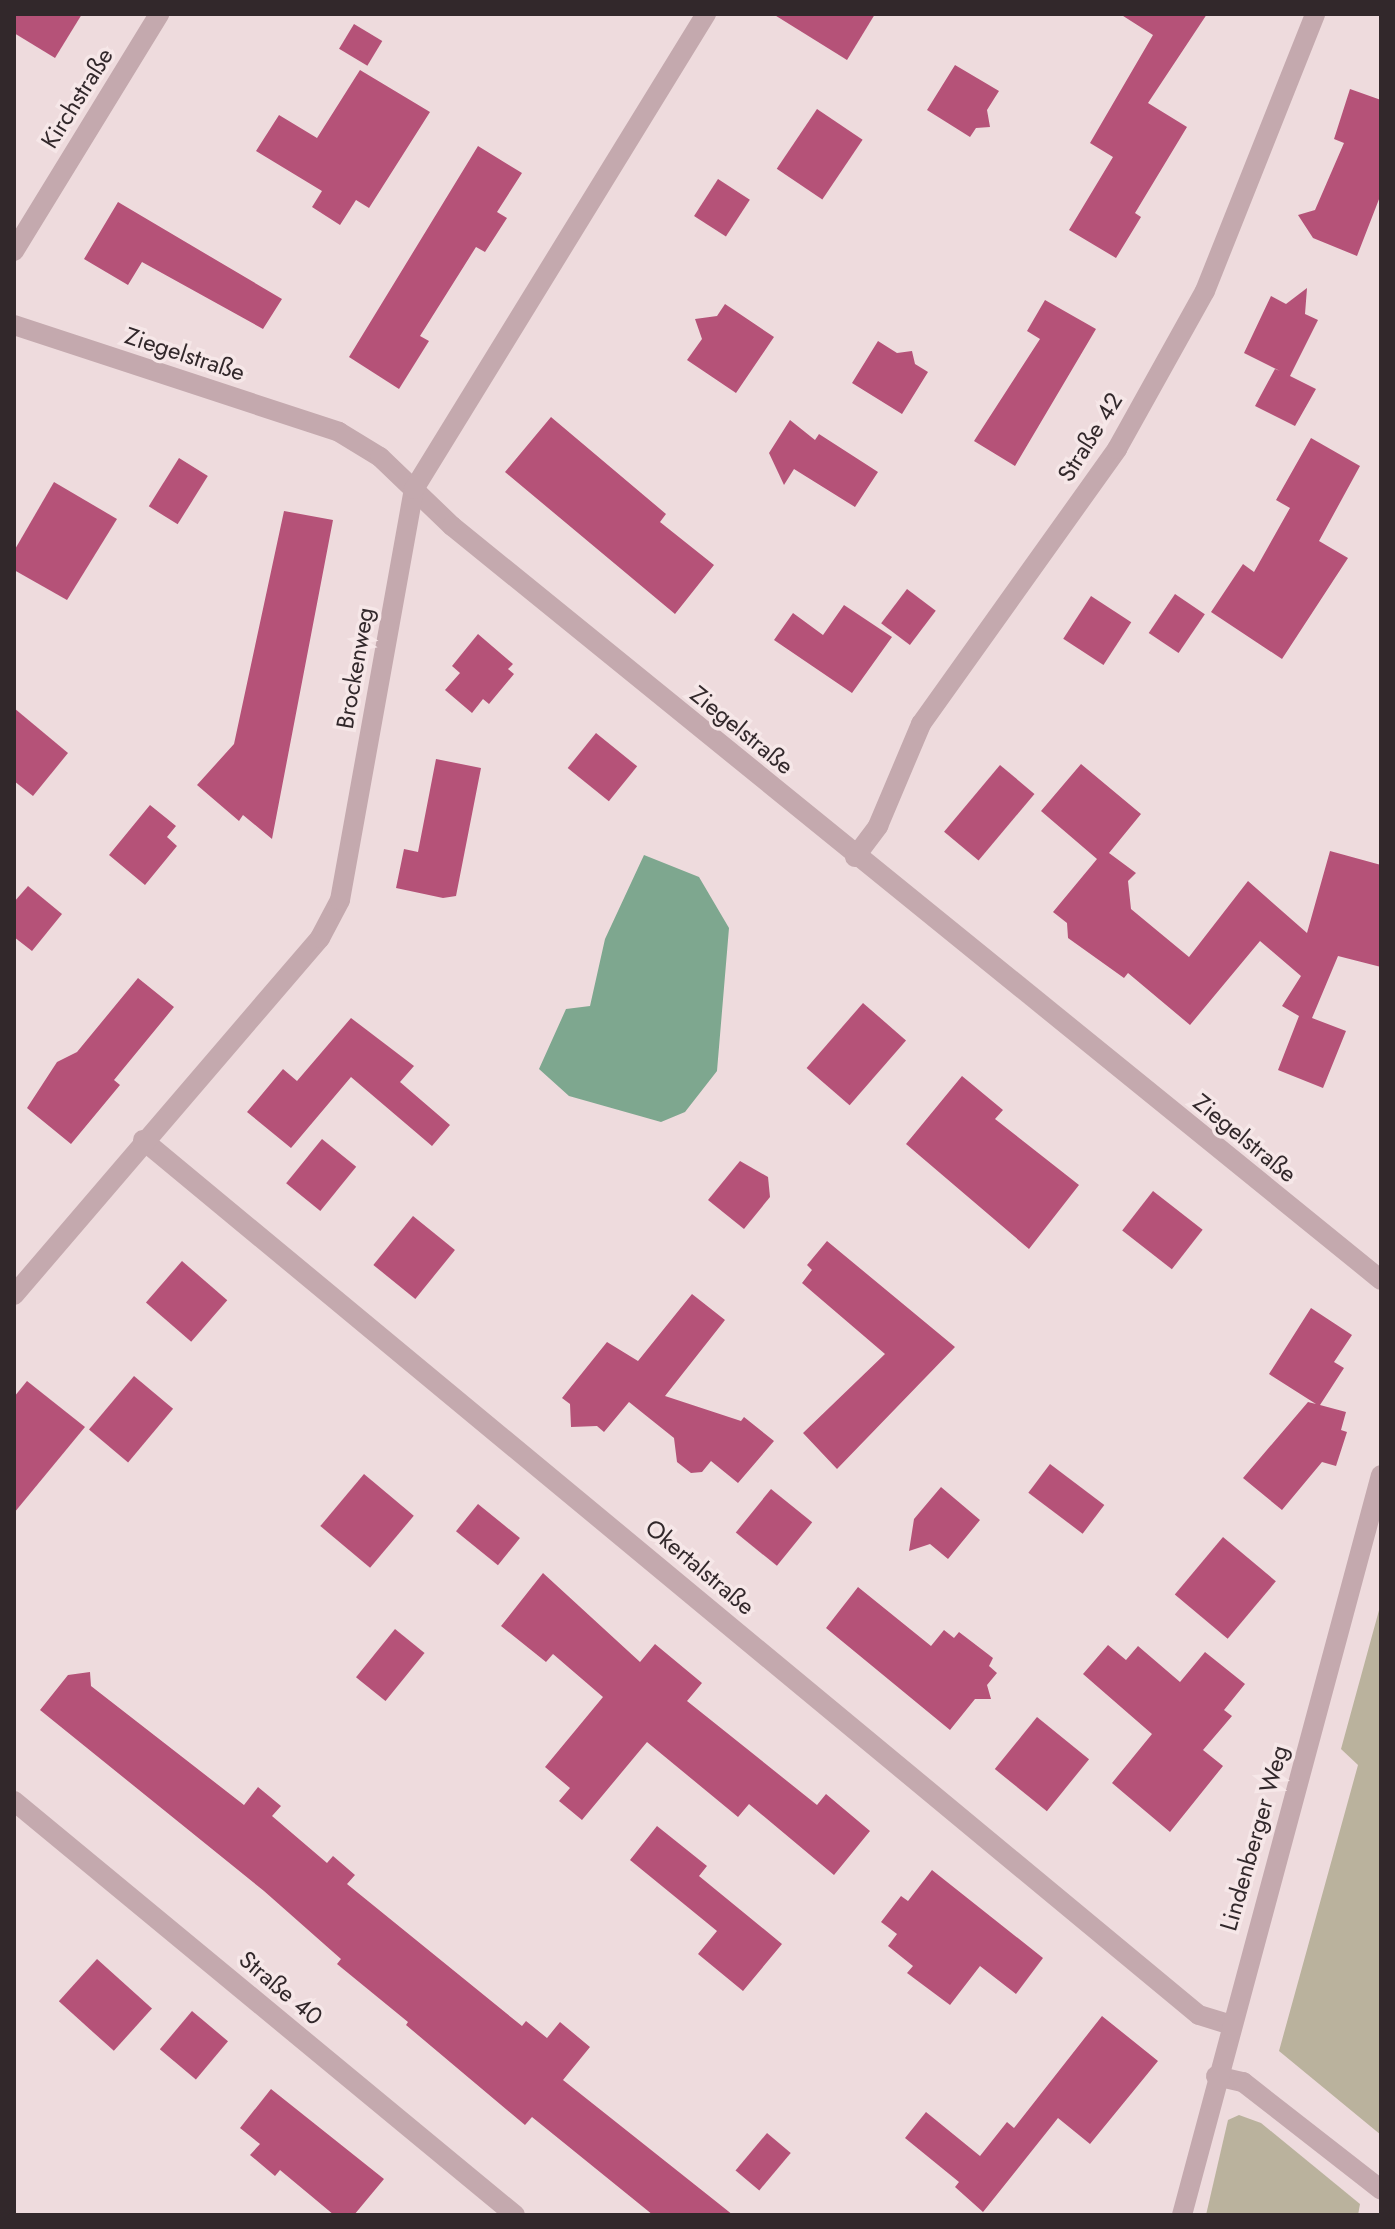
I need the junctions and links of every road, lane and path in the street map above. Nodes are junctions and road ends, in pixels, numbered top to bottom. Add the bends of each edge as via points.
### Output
1 (159, 14) edge
2 (706, 14) edge
3 (1315, 14) edge
4 (14, 251) edge
5 (14, 325) edge
6 (414, 489) junction
7 (855, 857) junction
8 (143, 1140) junction
9 (1381, 1280) edge
10 (14, 1295) edge
11 (1381, 1475) edge
12 (14, 1801) edge
13 (1229, 2024) junction
14 (1216, 2076) junction
15 (1381, 2190) edge
16 (515, 2215) edge
17 (1182, 2215) edge

1 - 4 street, Kirchstraße
2 - 6 street, Brockenweg
3 - 7 street, Straße 42 via 1205,291 1117,449 921,724 878,826
5 - 6 street, Ziegelstraße via 339,432 380,457
6 - 7 street, Ziegelstraße via 452,526
6 - 8 street, Brockenweg via 340,900 320,938
7 - 9 street, Ziegelstraße
8 - 10 street, Brockenweg
8 - 13 street, Okertalstraße via 1199,2015
11 - 13 street, Lindenberger Weg
12 - 16 street, Straße 40
13 - 14 street, Lindenberger Weg
14 - 15 street via 1243,2082
14 - 17 street, Lindenberger Weg

